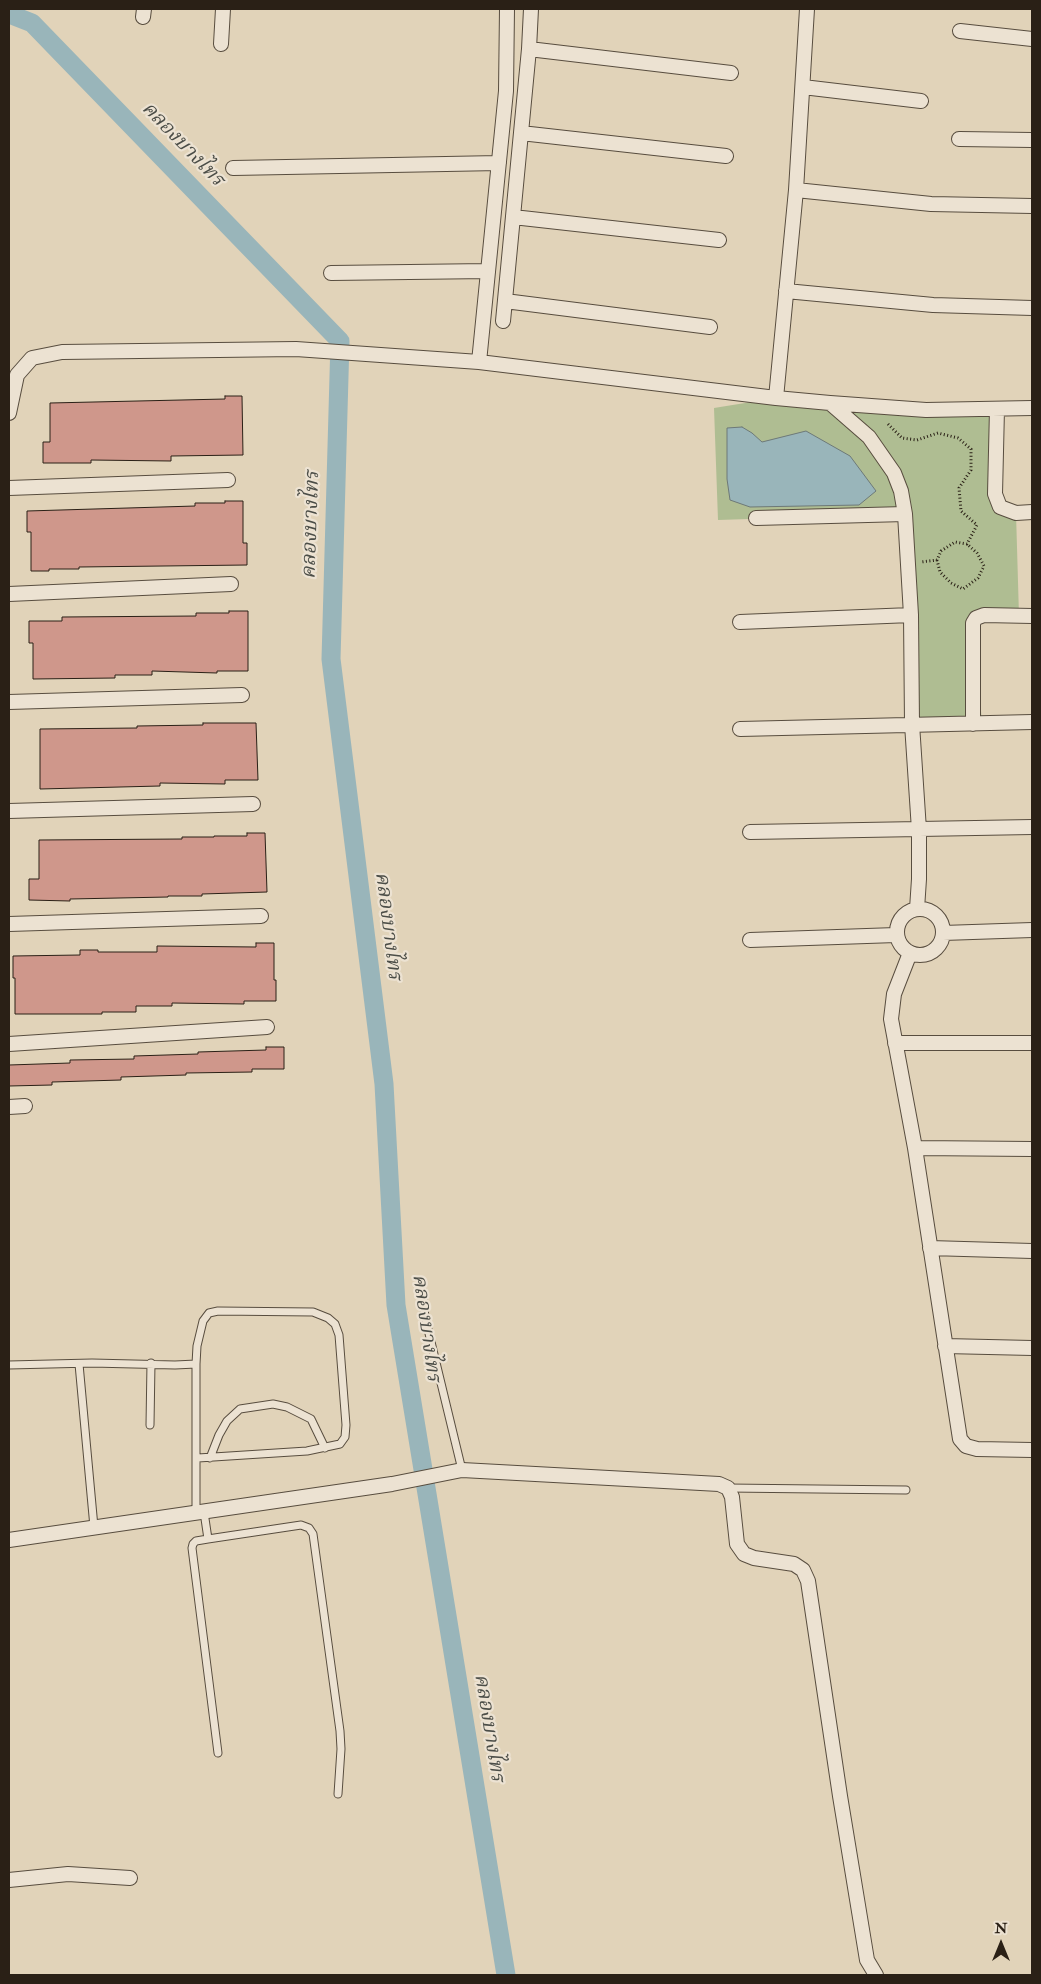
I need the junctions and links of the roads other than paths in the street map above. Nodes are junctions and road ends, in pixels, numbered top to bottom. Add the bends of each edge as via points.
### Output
1 (223, 9) edge
2 (507, 9) edge
3 (531, 9) edge
4 (807, 9) edge
5 (960, 31) dead end
6 (1032, 39) edge
7 (221, 44) dead end
8 (529, 49) junction
9 (731, 73) dead end
10 (802, 87) junction
11 (921, 101) dead end
12 (521, 133) junction
13 (959, 139) dead end
14 (1032, 140) edge
15 (726, 156) dead end
16 (499, 163) junction
17 (232, 168) dead end
18 (796, 190) junction
19 (1032, 206) edge
20 (513, 217) junction
21 (719, 240) dead end
22 (488, 271) junction
23 (331, 273) dead end
24 (786, 291) junction
25 (505, 301) junction
26 (1032, 308) edge
27 (503, 321) dead end
28 (710, 327) dead end
29 (479, 362) junction
30 (13, 375) edge
31 (776, 398) junction
32 (830, 403) junction
33 (1032, 408) edge
34 (997, 409) junction
35 (9, 413) edge
36 (228, 480) dead end
37 (9, 488) edge
38 (1032, 512) edge
39 (905, 514) junction
40 (756, 518) dead end
41 (231, 584) dead end
42 (9, 594) edge
43 (911, 615) junction
44 (1032, 616) edge
45 (740, 622) dead end
46 (242, 695) dead end
47 (9, 702) edge
48 (1032, 722) edge
49 (912, 724) junction
50 (973, 724) junction
51 (740, 729) dead end
52 (253, 804) dead end
53 (9, 811) edge
54 (1032, 827) edge
55 (919, 830) junction
56 (750, 832) dead end
57 (917, 908) junction
58 (261, 916) dead end
59 (9, 924) edge
60 (1032, 930) edge
61 (943, 933) junction
62 (896, 935) junction
63 (750, 940) dead end
64 (910, 953) junction
65 (267, 1027) dead end
66 (895, 1042) junction
67 (1032, 1042) edge
68 (9, 1044) edge
69 (25, 1106) dead end
70 (9, 1107) edge
71 (915, 1148) junction
72 (1032, 1149) edge
73 (930, 1248) junction
74 (1032, 1251) edge
75 (421, 1283) dead end
76 (945, 1346) junction
77 (1032, 1348) edge
78 (151, 1363) junction
79 (79, 1364) junction
80 (196, 1364) junction
81 (9, 1365) edge
82 (150, 1425) dead end
83 (325, 1448) junction
84 (1032, 1450) edge
85 (198, 1458) junction
86 (210, 1458) junction
87 (460, 1470) junction
88 (906, 1490) dead end
89 (730, 1492) junction
90 (200, 1512) junction
91 (94, 1527) junction
92 (208, 1539) junction
93 (9, 1540) edge
94 (218, 1753) dead end
95 (338, 1794) dead end
96 (130, 1878) dead end
97 (9, 1880) edge
98 (876, 1975) edge

1 - 7 street
2 - 16 street via 506,91
3 - 8 street
4 - 10 street
5 - 6 street
8 - 9 street
8 - 12 street
10 - 11 street
10 - 18 street
12 - 15 street
12 - 20 street
13 - 14 street
16 - 17 street
16 - 22 street
18 - 19 street via 931,204
18 - 24 street
20 - 21 street
20 - 25 street
22 - 23 street
22 - 29 street
24 - 26 street via 933,305
24 - 31 street
25 - 27 street
25 - 28 street
29 - 30 street via 296,349 62,352 32,358
29 - 31 street
30 - 35 street
31 - 32 street
32 - 34 street via 926,410
32 - 39 street via 869,437 894,473
33 - 34 street
34 - 38 street via 995,494 1000,507 1016,513
36 - 37 street
39 - 40 street
39 - 43 street
41 - 42 street
43 - 45 street
43 - 49 street
44 - 50 street via 984,615 973,623
46 - 47 street
48 - 50 street
49 - 50 street
49 - 51 street
49 - 55 street
52 - 53 street
54 - 55 street
55 - 56 street
55 - 57 street
57 - 61 street via 930,911 940,920
57 - 62 street via 901,918
58 - 59 street
60 - 61 street
61 - 64 street via 940,944 932,952
62 - 63 street
62 - 64 street via 901,946
64 - 66 street via 894,994 891,1019
65 - 68 street
66 - 67 street
66 - 71 street
69 - 70 street
71 - 72 street
71 - 73 street
73 - 74 street
73 - 76 street
75 - 87 lane via 425,1318
76 - 77 street
76 - 84 street via 960,1439 966,1446 977,1449
78 - 79 lane
78 - 80 lane
78 - 82 lane
79 - 81 lane
79 - 91 lane
80 - 83 lane via 200,1331 209,1313 313,1312 328,1318 335,1324 339,1335 346,1425 345,1438 340,1444
80 - 85 lane
83 - 86 lane
83 - 86 lane via 310,1419 273,1404 240,1409 226,1422
85 - 86 lane
85 - 90 lane
87 - 89 street via 719,1484
87 - 90 street via 392,1484
88 - 89 lane
89 - 98 street via 737,1544 744,1554 794,1564 803,1570 808,1580 867,1960
90 - 91 street
90 - 92 lane
91 - 93 street
92 - 94 lane via 196,1542 192,1548
92 - 95 lane via 301,1525 313,1534 340,1731
96 - 97 street via 68,1874

